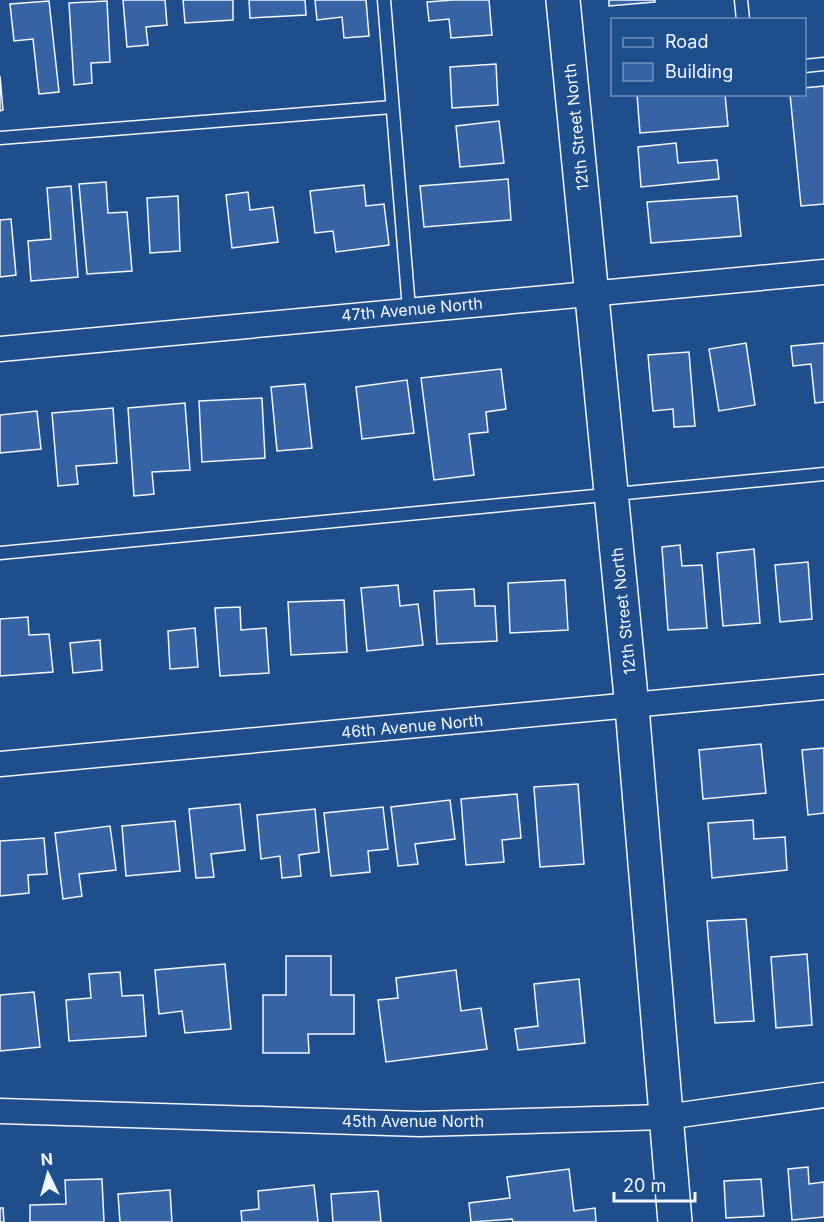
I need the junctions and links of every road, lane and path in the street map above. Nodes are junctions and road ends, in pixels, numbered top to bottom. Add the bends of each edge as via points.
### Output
1 (384, 0) edge
2 (563, 0) edge
3 (741, 0) edge
4 (743, 18) edge
5 (824, 64) edge
6 (806, 66) edge
7 (393, 106) junction
8 (0, 138) edge
9 (824, 272) edge
10 (592, 292) junction
11 (409, 309) junction
12 (0, 349) edge
13 (824, 474) edge
14 (612, 493) junction
15 (0, 554) edge
16 (824, 687) edge
17 (632, 706) junction
18 (0, 764) edge
19 (824, 1095) edge
20 (0, 1111) edge
21 (665, 1117) junction
22 (675, 1222) edge

1 - 7 lane
2 - 10 street, 12th Street North
3 - 4 lane
5 - 6 lane
7 - 8 lane
7 - 11 lane
9 - 10 street, 47th Avenue North
10 - 11 street, 47th Avenue North
10 - 14 street, 12th Street North
11 - 12 street, 47th Avenue North
13 - 14 lane
14 - 15 lane
14 - 17 street, 12th Street North
16 - 17 street, 46th Avenue North
17 - 18 street, 46th Avenue North
17 - 21 street, 12th Street North
19 - 21 street, 45th Avenue North
20 - 21 street, 45th Avenue North via 420,1124
21 - 22 street, 12th Street North

